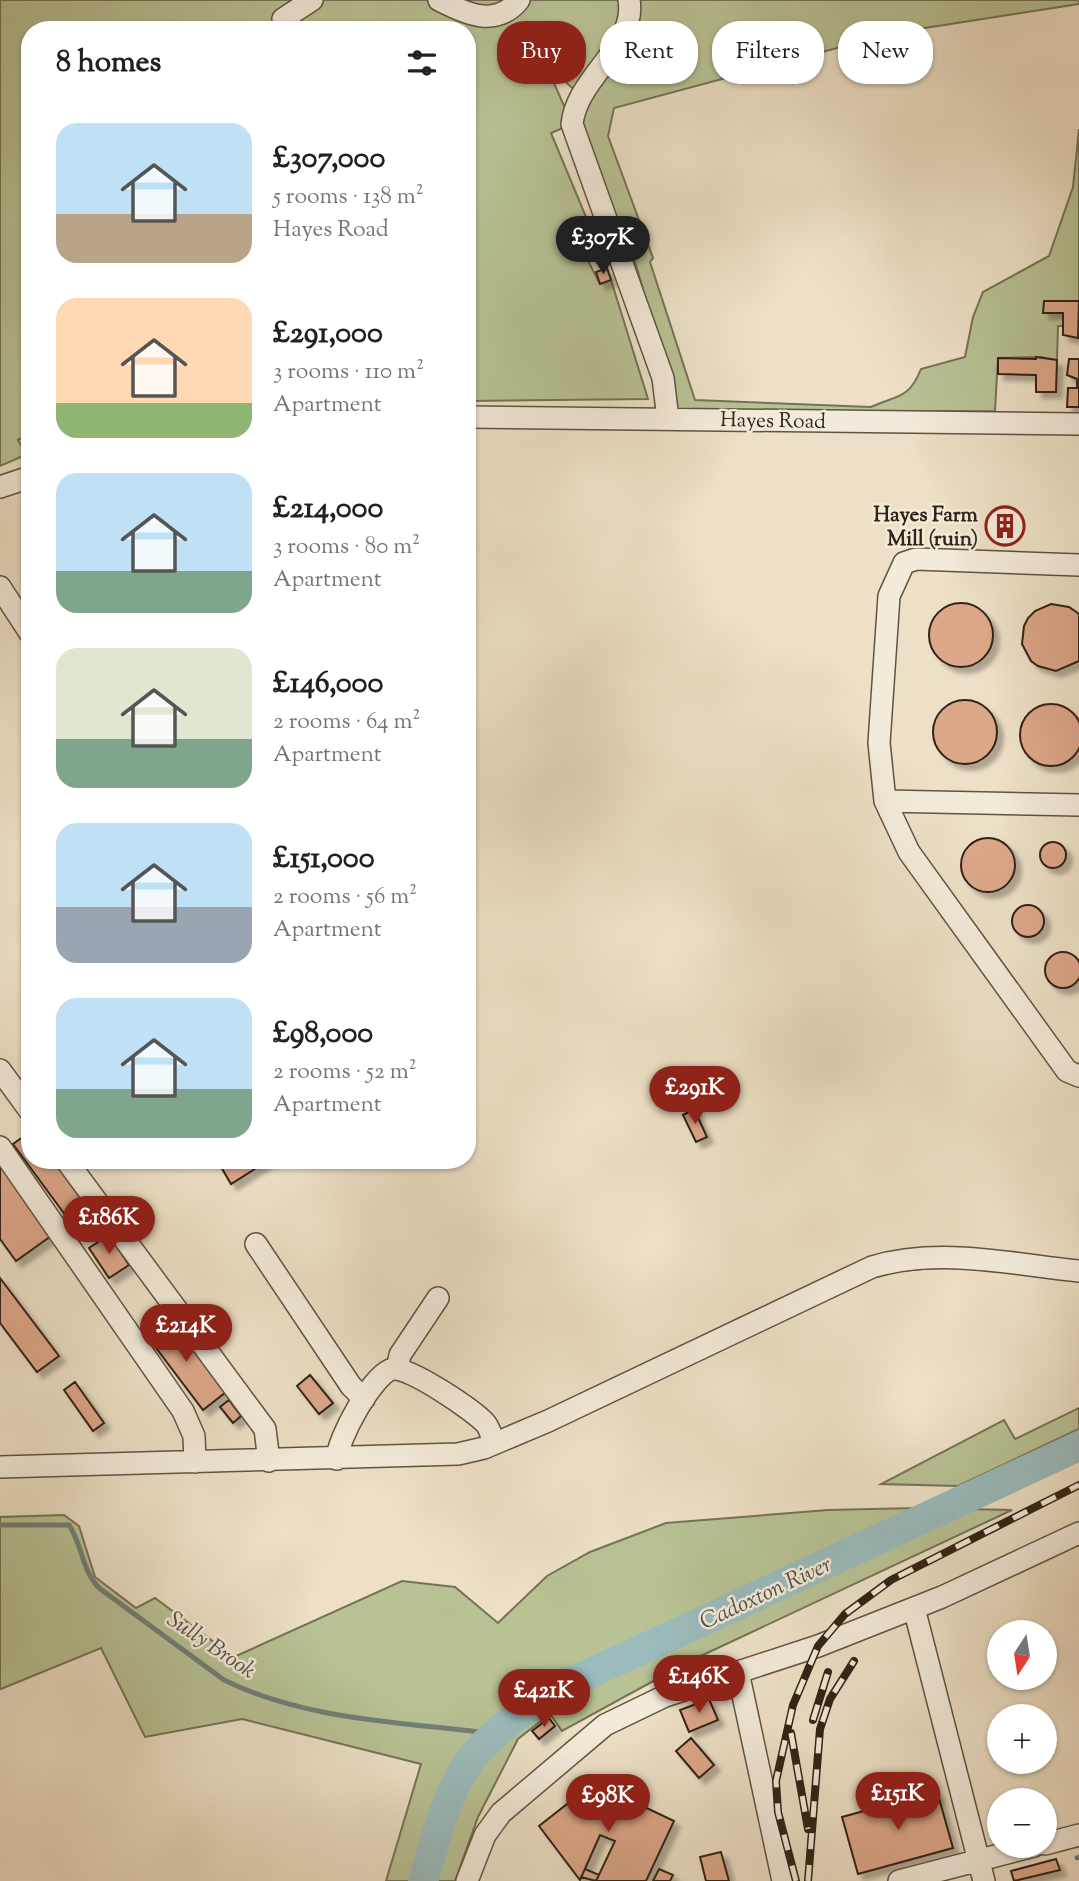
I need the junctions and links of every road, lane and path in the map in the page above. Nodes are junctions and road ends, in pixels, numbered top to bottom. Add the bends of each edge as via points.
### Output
1 (312, 0) edge
2 (439, 0) edge
3 (519, 0) edge
4 (629, 0) edge
5 (283, 19) dead end
6 (476, 417) edge
7 (668, 419) junction
8 (1079, 424) edge
9 (21, 480) edge
10 (0, 487) edge
11 (1079, 565) edge
12 (0, 587) edge
13 (21, 619) edge
14 (885, 801) junction
15 (1079, 805) edge
16 (1079, 1076) edge
17 (4, 1083) edge
18 (21, 1101) edge
19 (0, 1147) edge
20 (73, 1169) edge
21 (256, 1244) dead end
22 (1079, 1271) edge
23 (438, 1298) dead end
24 (397, 1369) junction
25 (364, 1399) junction
26 (494, 1444) junction
27 (337, 1459) junction
28 (269, 1461) junction
29 (195, 1462) junction
30 (0, 1467) edge
31 (1079, 1533) edge
32 (915, 1608) junction
33 (738, 1672) junction
34 (1079, 1835) edge
35 (1057, 1841) edge
36 (987, 1858) edge
37 (979, 1860) junction
38 (467, 1881) edge
39 (783, 1881) edge
40 (899, 1881) edge
41 (984, 1881) edge

1 - 5 street
2 - 3 street via 467,13 492,17 510,10
4 - 7 street via 628,23 583,90 572,124 663,378
6 - 7 street, Hayes Road
7 - 8 street, Hayes Road
9 - 10 street
11 - 14 street via 916,559 904,563 889,596 879,743
12 - 13 street
14 - 15 street
14 - 16 street via 909,852 1067,1071
17 - 18 street
19 - 29 street via 183,1411 194,1436
20 - 28 street via 265,1429
21 - 25 street
22 - 26 street via 916,1256 872,1267
23 - 24 street via 400,1355
24 - 25 street via 384,1374
24 - 26 street via 412,1373 480,1418
25 - 27 street via 338,1443
26 - 27 street via 458,1454
27 - 28 street
28 - 29 street
29 - 30 street
31 - 32 street
32 - 33 street
32 - 37 street
33 - 38 street via 665,1696 605,1725 501,1813 485,1835
33 - 39 street
34 - 35 street
36 - 37 street
37 - 40 street
37 - 41 street

